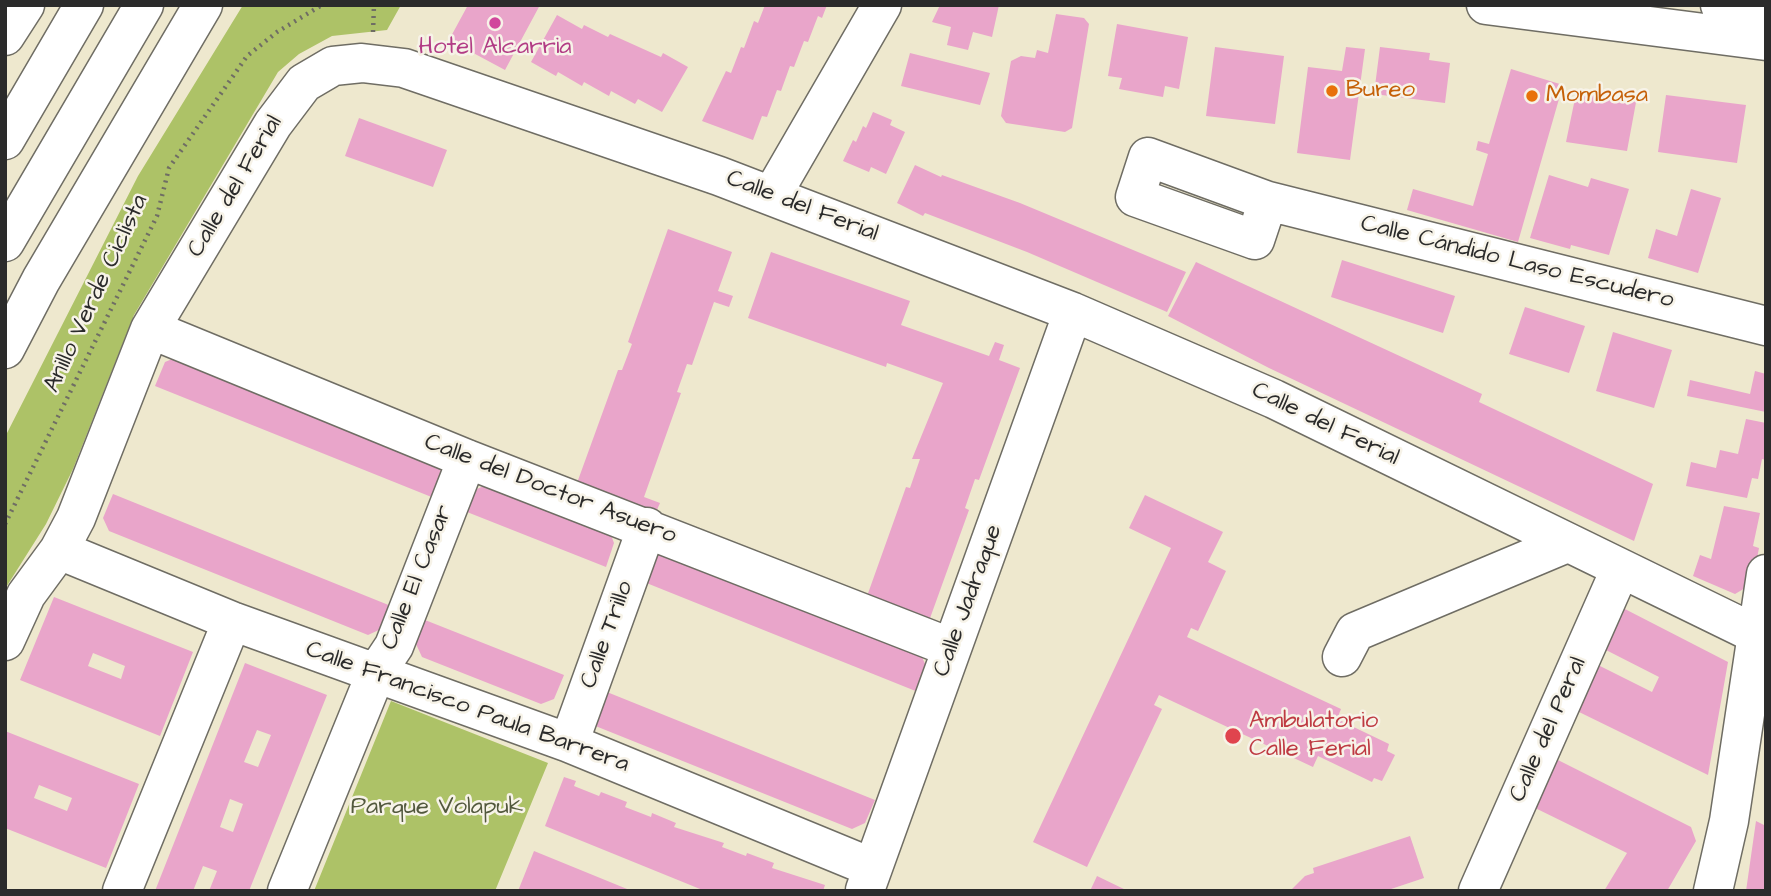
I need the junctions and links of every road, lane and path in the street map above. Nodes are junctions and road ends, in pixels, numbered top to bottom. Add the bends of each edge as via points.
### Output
1 (25, 5) edge
2 (84, 5) edge
3 (144, 5) edge
4 (203, 5) edge
5 (322, 5) edge
6 (882, 5) edge
7 (1486, 5) edge
8 (1720, 5) edge
9 (1549, 9) edge
10 (1766, 12) edge
11 (5, 36) edge
12 (1766, 41) edge
13 (5, 141) edge
14 (772, 195) junction
15 (1268, 201) dead end
16 (5, 242) edge
17 (1073, 312) junction
18 (1766, 326) edge
19 (150, 329) junction
20 (5, 349) edge
21 (467, 459) junction
22 (5, 524) edge
23 (647, 527) junction
24 (1567, 543) junction
25 (59, 551) junction
26 (1620, 569) junction
27 (1766, 574) edge
28 (232, 621) junction
29 (1762, 637) edge
30 (5, 642) edge
31 (952, 648) junction
32 (1342, 657) dead end
33 (376, 673) junction
34 (569, 743) junction
35 (869, 879) edge
36 (122, 891) edge
37 (287, 891) edge
38 (1478, 891) edge
39 (1713, 891) edge

1 - 11 main road
2 - 13 main road
3 - 16 main road
4 - 20 main road
5 - 22 path, Anillo Verde Ciclista via 247,56 169,168 157,216
6 - 14 main road
7 - 9 main road
8 - 10 main road
9 - 12 main road
14 - 17 main road, Calle del Ferial
14 - 19 main road, Calle del Ferial via 404,68 333,66 304,83 291,98
15 - 18 main road, Calle Cándido Laso Escudero
17 - 24 main road, Calle del Ferial via 1274,399
17 - 31 main road, Calle Jadraque
19 - 21 main road, Calle del Doctor Asuero
19 - 25 main road, Calle del Ferial via 90,488
21 - 23 main road, Calle del Doctor Asuero
21 - 33 main road, Calle El Casar via 394,646
23 - 31 main road, Calle del Doctor Asuero
23 - 34 main road, Calle Trillo
24 - 26 main road, Calle del Ferial
24 - 32 main road via 1355,632
25 - 28 main road, Calle Francisco Paula Barrera
25 - 30 main road, Calle del Ferial via 26,595
26 - 29 main road, Calle del Ferial
26 - 38 main road, Calle del Peral
27 - 29 main road
28 - 33 main road, Calle Francisco Paula Barrera
28 - 36 main road
29 - 39 main road
31 - 35 main road, Calle Jadraque
33 - 34 main road, Calle Francisco Paula Barrera
33 - 37 main road, Calle El Casar
34 - 35 main road, Calle Francisco Paula Barrera

